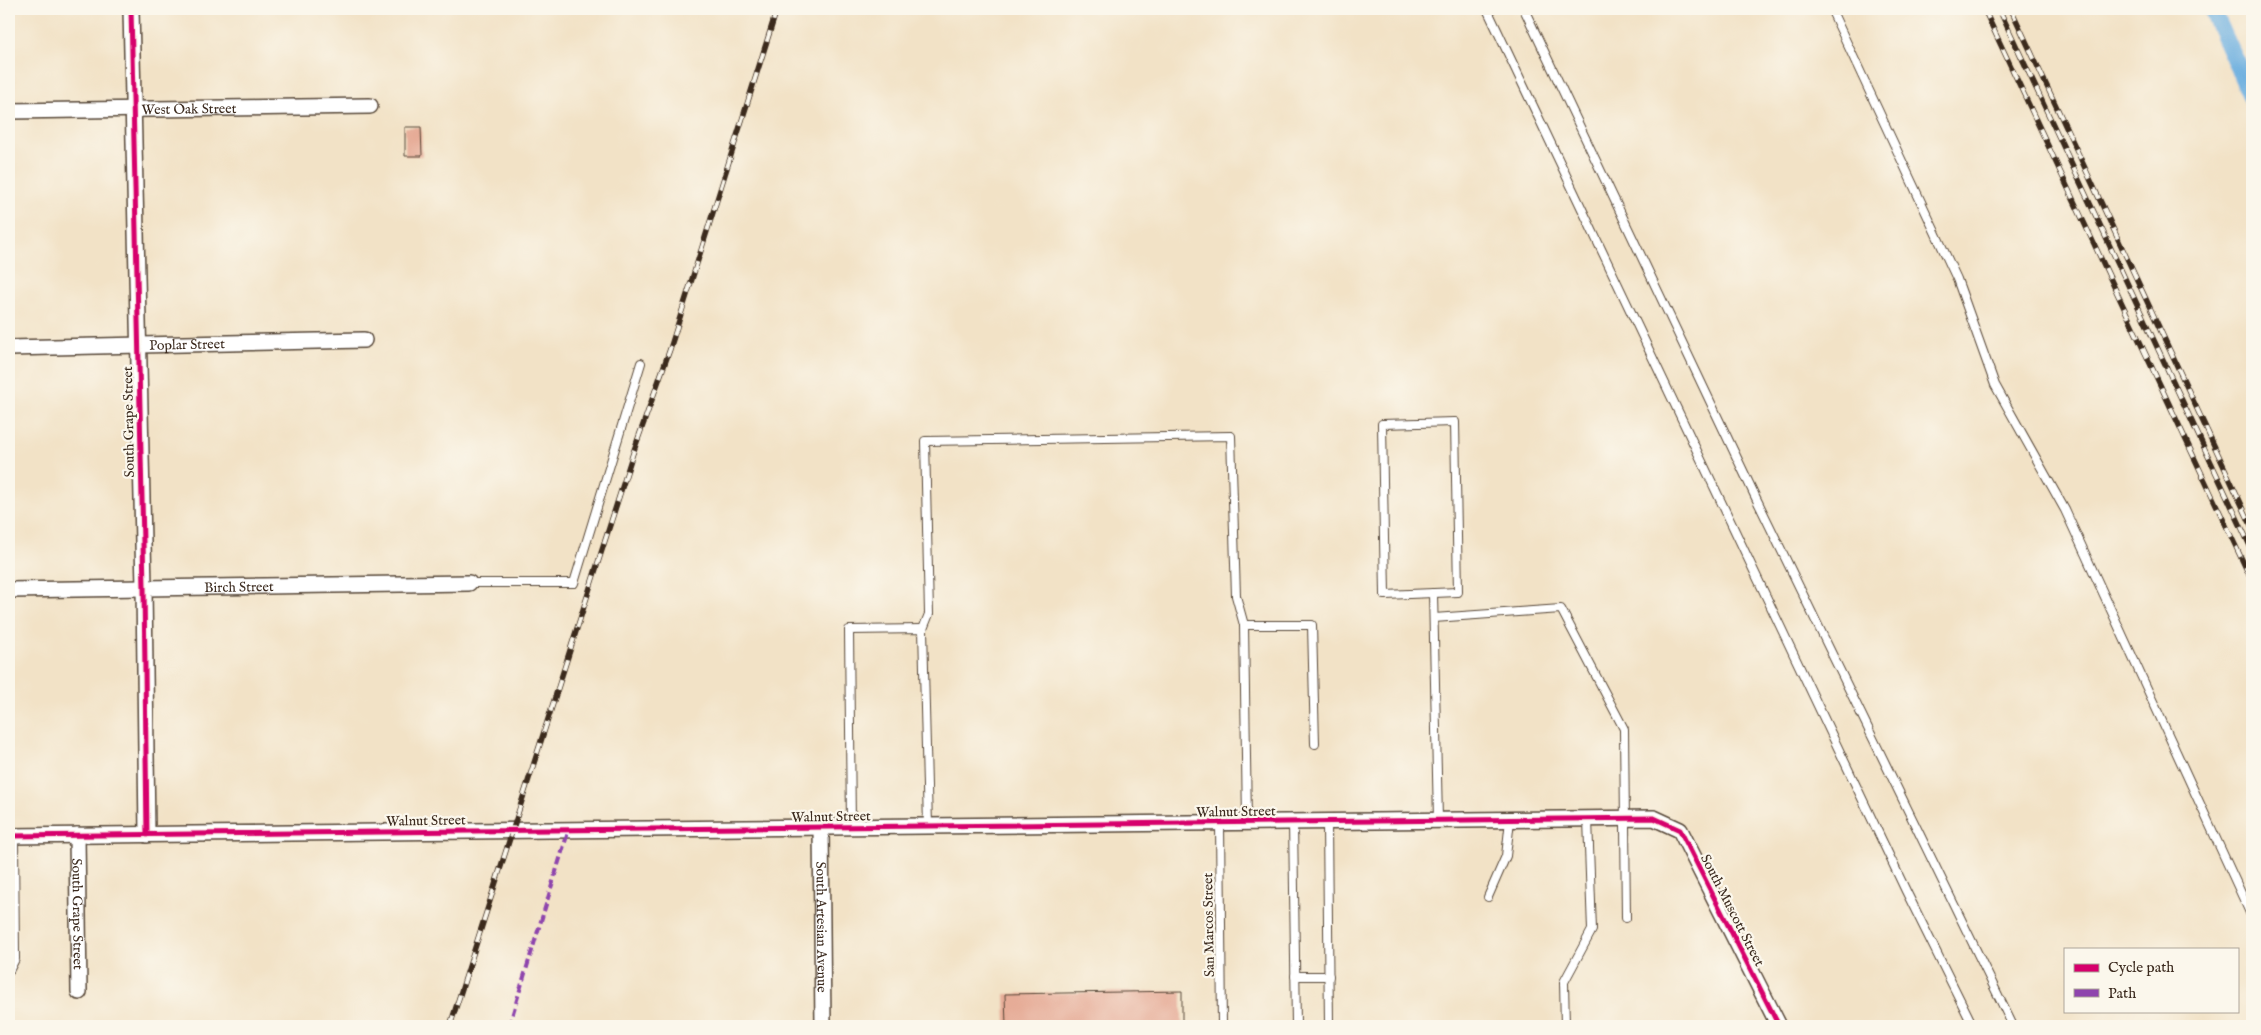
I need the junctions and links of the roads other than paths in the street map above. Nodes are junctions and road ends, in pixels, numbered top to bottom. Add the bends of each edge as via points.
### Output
1 (131, 9) edge
2 (1487, 9) edge
3 (1524, 9) edge
4 (1831, 9) edge
5 (370, 106) dead end
6 (133, 108) junction
7 (9, 111) edge
8 (364, 340) dead end
9 (138, 346) junction
10 (9, 348) edge
11 (641, 363) dead end
12 (468, 583) joint
13 (144, 588) junction
14 (9, 590) edge
15 (1433, 593) junction
16 (1434, 618) junction
17 (1244, 625) junction
18 (923, 629) junction
19 (1315, 744) dead end
20 (1625, 818) junction
21 (1654, 818) joint
22 (1588, 819) junction
23 (1438, 820) junction
24 (1510, 820) junction
25 (1247, 822) junction
26 (1293, 822) junction
27 (1326, 822) junction
28 (1220, 823) junction
29 (928, 826) junction
30 (821, 827) junction
31 (851, 827) junction
32 (77, 835) junction
33 (147, 835) junction
34 (11, 836) edge
35 (1488, 897) dead end
36 (2252, 917) edge
37 (1626, 918) dead end
38 (9, 972) edge
39 (1295, 976) junction
40 (1328, 976) junction
41 (79, 992) dead end
42 (823, 1026) edge
43 (1222, 1026) edge
44 (1296, 1026) edge
45 (1329, 1026) edge
46 (1565, 1026) edge
47 (1779, 1026) edge
48 (1973, 1026) edge
49 (2013, 1026) edge

1 - 6 street, South Grape Street
2 - 48 lane via 1897,873
3 - 49 lane via 1758,503
4 - 36 lane via 1957,279 1995,385 2065,510
5 - 6 street, West Oak Street
6 - 7 street, West Oak Street
6 - 9 street, South Grape Street
8 - 9 street, Poplar Street
9 - 10 street, Poplar Street
9 - 13 street, South Grape Street
11 - 12 lane via 574,583
12 - 13 street, Birch Street
13 - 14 street, Birch Street
13 - 33 street, South Grape Street
15 - 15 lane via 1458,592 1455,422 1382,424 1385,595
15 - 16 lane
16 - 20 lane via 1562,609 1624,729
16 - 23 lane
17 - 18 lane via 1236,596 1231,436 925,441 929,614
17 - 19 lane via 1312,625
17 - 25 lane
18 - 29 lane
18 - 31 lane via 849,630
20 - 21 street, Walnut Street
20 - 22 street, Walnut Street
20 - 37 lane
21 - 47 street, South Muscott Street via 1680,830
22 - 24 street, Walnut Street
22 - 46 lane via 1592,930 1564,982
23 - 24 street, Walnut Street
23 - 27 street, Walnut Street
24 - 35 lane via 1506,856
25 - 26 street, Walnut Street
25 - 28 street, Walnut Street
26 - 27 street, Walnut Street
26 - 39 lane
27 - 40 lane
28 - 29 street, Walnut Street
28 - 43 lane, San Marcos Street
29 - 31 street, Walnut Street
30 - 31 street, Walnut Street
30 - 33 street, Walnut Street
30 - 42 street, South Artesian Avenue
32 - 33 street, Walnut Street
32 - 34 street, Walnut Street
32 - 41 street, South Grape Street
34 - 38 lane via 15,959
39 - 40 lane
39 - 44 lane
40 - 45 lane

